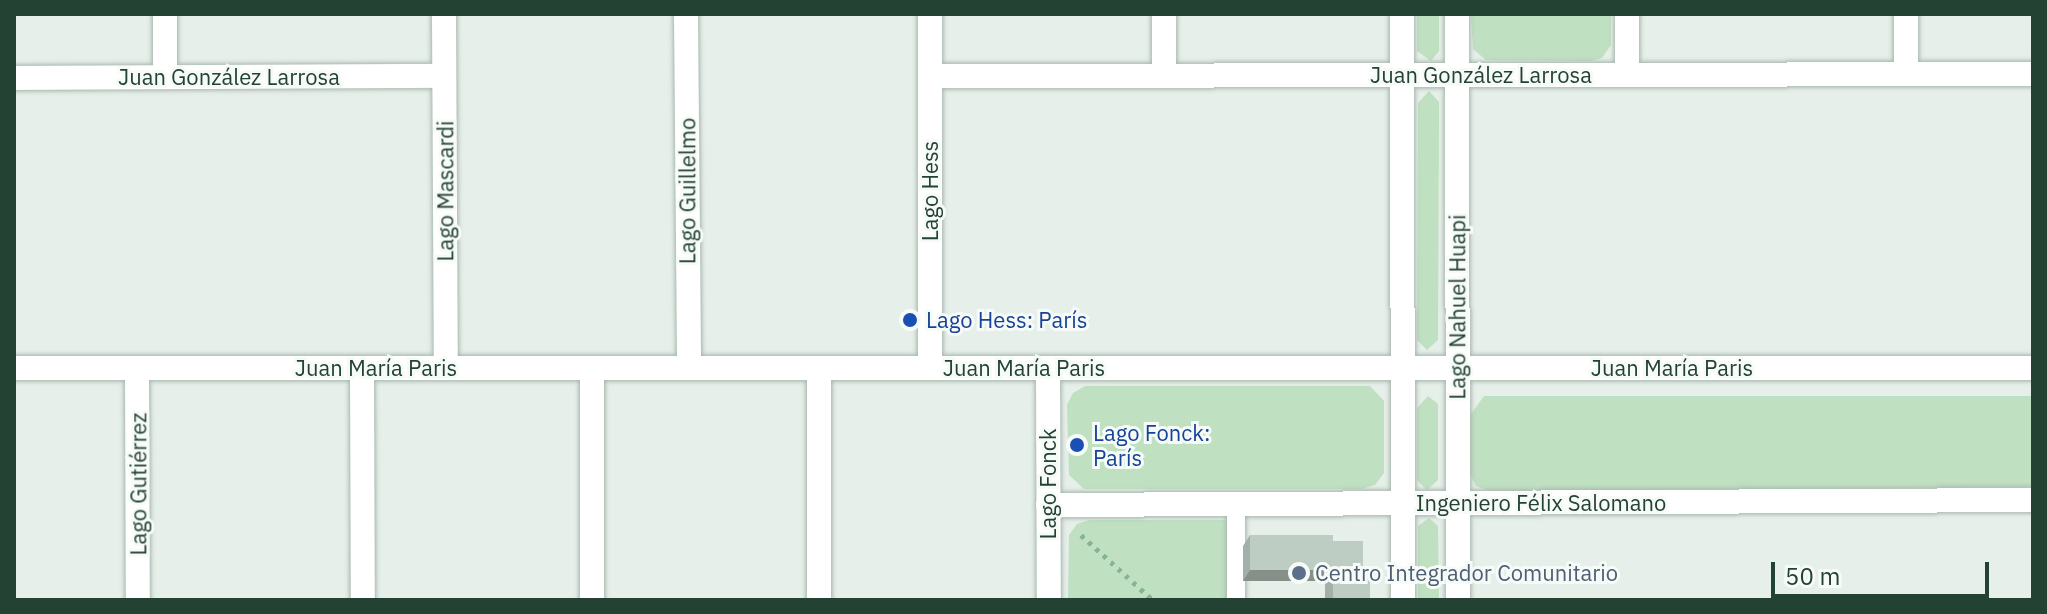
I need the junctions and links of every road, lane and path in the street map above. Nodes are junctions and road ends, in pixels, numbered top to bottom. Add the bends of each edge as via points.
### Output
1 (165, 14) edge
2 (444, 14) edge
3 (686, 14) edge
4 (930, 14) edge
5 (1164, 14) edge
6 (1402, 14) edge
7 (1457, 14) edge
8 (1627, 14) edge
9 (1906, 14) edge
10 (1906, 74) junction
11 (2033, 74) edge
12 (1402, 75) junction
13 (1457, 75) junction
14 (1627, 75) junction
15 (444, 76) junction
16 (930, 76) junction
17 (1164, 76) junction
18 (165, 77) junction
19 (14, 78) edge
20 (14, 368) edge
21 (137, 368) junction
22 (362, 368) junction
23 (446, 368) junction
24 (592, 368) junction
25 (689, 368) junction
26 (819, 368) junction
27 (930, 368) junction
28 (1048, 368) junction
29 (1403, 368) junction
30 (1457, 368) junction
31 (2033, 368) edge
32 (2033, 500) edge
33 (1458, 503) junction
34 (1236, 504) junction
35 (1403, 504) junction
36 (1048, 505) junction
37 (1091, 531) dead end
38 (1081, 535) junction
39 (1077, 544) dead end
40 (138, 600) edge
41 (363, 600) edge
42 (592, 600) edge
43 (819, 600) edge
44 (1049, 600) edge
45 (1153, 600) edge
46 (1236, 600) edge
47 (1403, 600) edge
48 (1458, 600) edge

1 - 18 street
2 - 15 street, Lago Mascardi
3 - 25 street, Lago Guillelmo
4 - 16 street, Lago Hess
5 - 17 street
6 - 12 street
7 - 13 street, Lago Nahuel Huapi
8 - 14 street
9 - 10 street
10 - 11 street, Juan González Larrosa
10 - 14 street, Juan González Larrosa
12 - 13 street, Juan González Larrosa
12 - 17 street, Juan González Larrosa
12 - 29 street
13 - 14 street, Juan González Larrosa
13 - 30 street, Lago Nahuel Huapi
15 - 18 street, Juan González Larrosa
15 - 23 street, Lago Mascardi
16 - 17 street, Juan González Larrosa
16 - 27 street, Lago Hess
18 - 19 street, Juan González Larrosa
20 - 21 street, Juan María Paris
21 - 22 street, Juan María Paris
21 - 40 street, Lago Gutiérrez
22 - 23 street, Juan María Paris
22 - 41 street
23 - 24 street, Juan María Paris
24 - 25 street, Juan María Paris
24 - 42 street
25 - 26 street, Juan María Paris
26 - 27 street, Juan María Paris
26 - 43 street
27 - 28 street, Juan María Paris
28 - 29 street, Juan María Paris
28 - 36 street, Lago Fonck
29 - 30 street, Juan María Paris
29 - 35 street
30 - 31 street, Juan María Paris
30 - 33 street, Lago Nahuel Huapi
32 - 33 street, Ingeniero Félix Salomano
33 - 35 street, Ingeniero Félix Salomano
33 - 48 street, Lago Nahuel Huapi
34 - 35 street, Ingeniero Félix Salomano
34 - 36 street, Ingeniero Félix Salomano
34 - 46 lane
35 - 47 street
36 - 44 street, Lago Fonck
37 - 38 path
38 - 39 path
38 - 45 path

